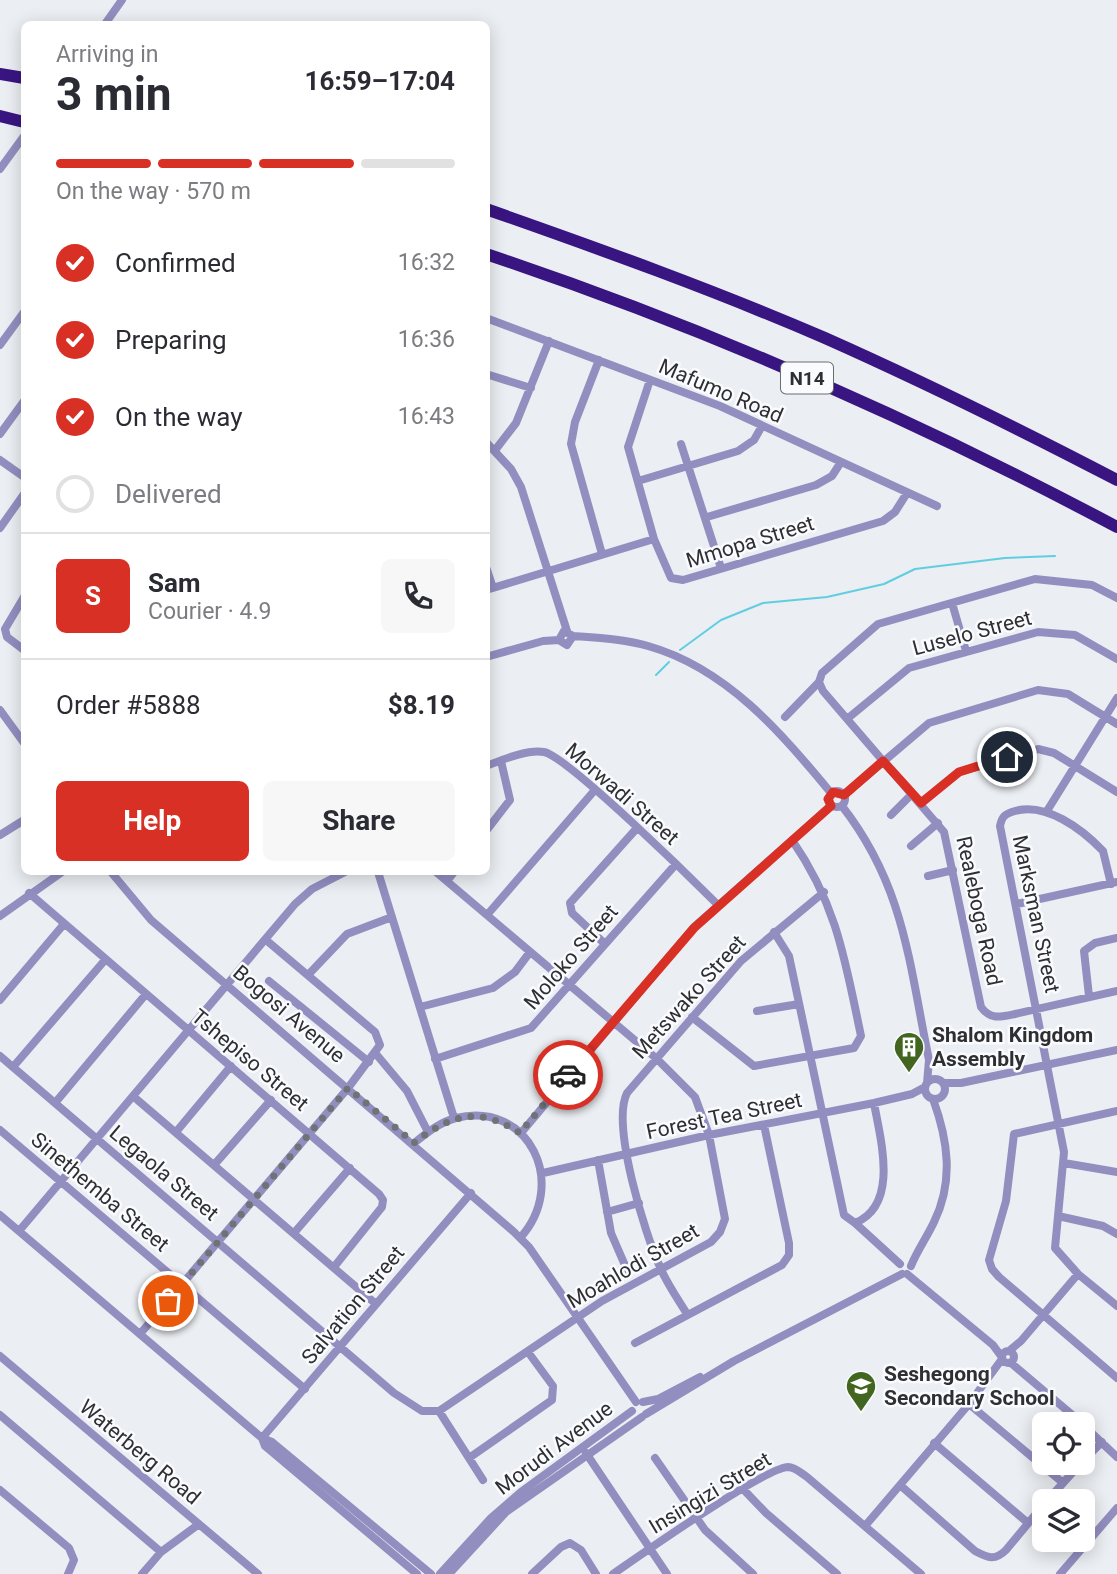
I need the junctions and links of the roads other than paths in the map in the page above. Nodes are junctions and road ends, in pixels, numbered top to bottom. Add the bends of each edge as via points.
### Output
1 (122, 0) edge
2 (107, 21) edge
3 (0, 74) edge
4 (21, 78) edge
5 (0, 116) edge
6 (21, 121) edge
7 (21, 140) edge
8 (0, 169) edge
9 (490, 210) edge
10 (490, 255) edge
11 (21, 316) edge
12 (490, 319) edge
13 (549, 341) junction
14 (0, 345) edge
15 (599, 360) junction
16 (490, 375) edge
17 (650, 380) junction
18 (531, 388) junction
19 (21, 405) edge
20 (762, 426) junction
21 (0, 434) edge
22 (681, 444) dead end
23 (490, 445) edge
24 (496, 449) junction
25 (0, 460) edge
26 (841, 462) junction
27 (687, 465) junction
28 (21, 475) edge
29 (1117, 480) edge
30 (638, 481) junction
31 (907, 493) junction
32 (21, 498) edge
33 (937, 506) dead end
34 (706, 517) junction
35 (1117, 527) edge
36 (0, 528) edge
37 (654, 539) junction
38 (603, 554) junction
39 (721, 568) junction
40 (549, 570) junction
41 (490, 589) edge
42 (1117, 598) edge
43 (21, 602) edge
44 (952, 603) junction
45 (570, 634) junction
46 (21, 648) edge
47 (966, 651) junction
48 (490, 656) edge
49 (1117, 659) edge
50 (819, 682) junction
51 (1117, 698) edge
52 (0, 710) edge
53 (785, 717) dead end
54 (1106, 717) junction
55 (847, 719) junction
56 (1117, 724) edge
57 (21, 739) edge
58 (501, 761) junction
59 (883, 761) junction
60 (490, 765) edge
61 (1076, 767) junction
62 (594, 791) junction
63 (1117, 792) edge
64 (831, 793) junction
65 (912, 794) junction
66 (844, 795) junction
67 (921, 803) junction
68 (831, 806) junction
69 (842, 806) junction
70 (1047, 811) junction
71 (891, 815) dead end
72 (21, 822) edge
73 (938, 823) junction
74 (490, 826) edge
75 (637, 828) junction
76 (0, 835) edge
77 (792, 840) junction
78 (911, 846) dead end
79 (676, 864) junction
80 (953, 870) junction
81 (57, 875) edge
82 (113, 875) edge
83 (340, 875) edge
84 (379, 875) edge
85 (440, 875) edge
86 (452, 875) edge
87 (928, 876) dead end
88 (447, 881) junction
89 (1114, 883) edge
90 (824, 892) junction
91 (29, 893) junction
92 (1017, 904) junction
93 (718, 905) junction
94 (487, 915) junction
95 (0, 916) edge
96 (392, 917) junction
97 (64, 924) junction
98 (774, 932) junction
99 (1117, 938) edge
100 (266, 940) junction
101 (604, 943) junction
102 (530, 952) junction
103 (105, 960) junction
104 (308, 975) junction
105 (269, 981) dead end
106 (227, 985) junction
107 (569, 986) junction
108 (1117, 991) edge
109 (146, 994) junction
110 (1089, 996) junction
111 (0, 1000) edge
112 (799, 1004) junction
113 (420, 1007) junction
114 (1038, 1009) junction
115 (757, 1011) dead end
116 (692, 1017) junction
117 (613, 1022) junction
118 (188, 1030) junction
119 (1117, 1050) edge
120 (376, 1054) junction
121 (0, 1056) edge
122 (809, 1057) junction
123 (435, 1059) junction
124 (657, 1059) junction
125 (369, 1062) junction
126 (1049, 1065) junction
127 (230, 1066) junction
128 (13, 1067) junction
129 (348, 1088) junction
130 (935, 1089) junction
131 (134, 1097) junction
132 (271, 1100) junction
133 (55, 1102) junction
134 (874, 1103) junction
135 (1117, 1111) edge
136 (822, 1113) junction
137 (454, 1118) junction
138 (1059, 1122) junction
139 (764, 1125) junction
140 (0, 1130) edge
141 (176, 1132) junction
142 (428, 1132) junction
143 (309, 1133) junction
144 (520, 1133) junction
145 (709, 1135) junction
146 (97, 1139) junction
147 (414, 1143) junction
148 (627, 1154) junction
149 (598, 1160) junction
150 (1064, 1163) junction
151 (214, 1165) junction
152 (350, 1168) junction
153 (1117, 1172) edge
154 (543, 1173) junction
155 (60, 1182) junction
156 (471, 1193) junction
157 (254, 1199) junction
158 (639, 1203) junction
159 (607, 1212) junction
160 (0, 1215) edge
161 (1058, 1216) junction
162 (851, 1222) junction
163 (19, 1231) junction
164 (294, 1233) junction
165 (1117, 1234) edge
166 (520, 1238) junction
167 (218, 1242) junction
168 (334, 1267) junction
169 (905, 1268) junction
170 (660, 1269) junction
171 (627, 1270) dead end
172 (1078, 1274) junction
173 (182, 1285) junction
174 (376, 1304) junction
175 (1117, 1306) edge
176 (687, 1314) junction
177 (1045, 1315) junction
178 (578, 1317) junction
179 (140, 1334) junction
180 (635, 1343) dead end
181 (341, 1346) junction
182 (528, 1352) junction
183 (0, 1356) edge
184 (1008, 1357) junction
185 (734, 1361) junction
186 (1117, 1378) edge
187 (305, 1389) junction
188 (969, 1404) junction
189 (637, 1405) junction
190 (439, 1410) junction
191 (1069, 1412) edge
192 (0, 1415) edge
193 (644, 1415) junction
194 (1095, 1436) edge
195 (262, 1438) junction
196 (934, 1443) junction
197 (1102, 1443) junction
198 (1095, 1450) edge
199 (585, 1452) junction
200 (1117, 1457) edge
201 (469, 1458) junction
202 (655, 1458) dead end
203 (1069, 1475) edge
204 (482, 1480) dead end
205 (1062, 1482) junction
206 (901, 1485) junction
207 (743, 1489) junction
208 (1056, 1489) edge
209 (0, 1490) edge
210 (1117, 1508) edge
211 (696, 1518) junction
212 (1032, 1518) edge
213 (1028, 1523) junction
214 (199, 1524) junction
215 (865, 1526) junction
216 (649, 1549) junction
217 (161, 1552) junction
218 (68, 1574) edge
219 (142, 1574) edge
220 (258, 1574) edge
221 (417, 1574) edge
222 (430, 1574) edge
223 (440, 1574) edge
224 (449, 1574) edge
225 (532, 1574) edge
226 (596, 1574) edge
227 (612, 1574) edge
228 (667, 1574) edge
229 (753, 1574) edge
230 (837, 1574) edge
231 (921, 1574) edge
232 (1060, 1574) edge

1 - 2 street
3 - 4 highway
5 - 6 highway
7 - 8 street
9 - 29 highway, N14 via 690,283 823,338 964,402
10 - 35 highway, N14 via 659,315 782,366
11 - 14 street
12 - 13 street, Mafumo Road
13 - 15 street, Mafumo Road
13 - 18 street
15 - 17 street, Mafumo Road
15 - 38 street via 571,444
16 - 18 street
17 - 20 street, Mafumo Road
17 - 30 street, Mmopa Street via 628,443
18 - 24 street via 515,426
19 - 21 street
20 - 26 street, Mafumo Road
20 - 27 street via 745,448
22 - 27 street
23 - 24 street
24 - 40 street via 521,487
25 - 28 street
26 - 31 street, Mafumo Road
26 - 34 street via 832,476 816,485
27 - 30 street
27 - 34 street
30 - 37 street, Mmopa Street
31 - 33 street, Mafumo Road
31 - 39 street, Mmopa Street via 883,521
32 - 36 street
34 - 39 street
37 - 38 street
37 - 39 street, Mmopa Street via 671,578 683,580
38 - 40 street
40 - 41 street
40 - 45 street
42 - 44 street via 1095,586 1040,578
43 - 46 street via 5,635
44 - 47 street
44 - 50 street via 875,626 822,673
45 - 48 street via 568,645 559,639
45 - 64 street via 646,645 711,674 752,706
47 - 49 street, Luselo Street via 1056,631 1080,637
47 - 55 street, Luselo Street via 902,672
50 - 53 street
50 - 55 street, Realeboga Road
51 - 54 street
52 - 57 street
54 - 56 street
54 - 59 street via 1068,694 1038,690 938,718
54 - 61 street
55 - 59 street, Realeboga Road
58 - 60 street, Morwadi Street
58 - 62 street, Morwadi Street via 547,752
58 - 74 street via 510,800
59 - 65 street, Realeboga Road
59 - 66 street
61 - 63 street
61 - 67 street via 1054,753 1033,750 959,772
61 - 70 street
62 - 75 street, Morwadi Street
62 - 94 street
64 - 66 street
64 - 68 street
65 - 67 street, Realeboga Road
65 - 71 street
66 - 69 street
67 - 73 street, Realeboga Road
68 - 69 street
68 - 77 street
69 - 130 street, Morudi Avenue via 876,856 892,890
70 - 89 street, Marksman Street via 1103,851
70 - 92 street, Marksman Street via 1024,809 1006,814 1000,821
72 - 76 street
73 - 78 street
73 - 80 street, Realeboga Road via 947,838
75 - 79 street, Morwadi Street
75 - 101 street via 570,902 572,913
77 - 90 street
77 - 93 street
79 - 93 street, Morwadi Street
79 - 101 street, Moloko Street
80 - 87 street
80 - 114 street, Realeboga Road via 984,1011 998,1017
81 - 91 street
82 - 106 street, Bogosi Avenue via 141,910
83 - 100 street via 302,897
84 - 96 street
85 - 88 street, Moahlodi Street
86 - 88 street
88 - 94 street, Moahlodi Street
89 - 92 street
90 - 98 street, Metswako Street
90 - 122 street via 840,936 861,1036 854,1048
91 - 95 street
91 - 97 street, Tshepiso Street
92 - 114 street, Marksman Street
93 - 117 street
94 - 102 street, Moahlodi Street
96 - 104 street via 347,934
96 - 113 street
97 - 103 street, Tshepiso Street
97 - 111 street
98 - 112 street via 789,956
98 - 116 street, Metswako Street via 734,968
99 - 110 street via 1084,951
100 - 104 street
100 - 106 street
101 - 107 street, Moloko Street
102 - 107 street, Moahlodi Street
102 - 113 street via 515,972 493,988
103 - 109 street, Tshepiso Street
103 - 128 street
104 - 120 street via 379,1036
105 - 125 street
106 - 118 street
106 - 129 street, Bogosi Avenue
107 - 117 street, Moahlodi Street
107 - 123 street, Moloko Street via 526,1031
108 - 110 street, Realeboga Road
109 - 118 street, Tshepiso Street
109 - 133 street
110 - 114 street, Realeboga Road
112 - 115 street
112 - 122 street
113 - 123 street
114 - 126 street, Marksman Street
116 - 122 street via 754,1066
116 - 124 street, Metswako Street
117 - 124 street, Moahlodi Street
117 - 144 street
118 - 127 street, Tshepiso Street
118 - 131 street
119 - 126 street, Forest Tea Street
120 - 125 street
120 - 142 street via 407,1091
121 - 128 street, Legaola Street
122 - 136 street
123 - 137 street
124 - 145 street, Moahlodi Street via 698,1101
124 - 148 street, Metswako Street via 621,1105
125 - 129 street
126 - 130 street, Forest Tea Street
126 - 138 street, Marksman Street
127 - 132 street, Tshepiso Street
127 - 141 street
128 - 133 street, Legaola Street
129 - 143 street
129 - 147 street, Bogosi Avenue
130 - 134 street, Forest Tea Street
130 - 169 street, Morudi Avenue via 946,1142 947,1180 938,1213
131 - 141 street
131 - 146 street
132 - 143 street, Tshepiso Street
132 - 151 street
133 - 146 street, Legaola Street
134 - 136 street, Forest Tea Street
134 - 162 street via 885,1176 865,1216
135 - 138 street
136 - 139 street, Forest Tea Street
136 - 162 street via 844,1215
137 - 142 street
137 - 144 street via 484,1117
138 - 150 street, Marksman Street
138 - 177 street via 1022,1130 1012,1137 1006,1202 990,1254 994,1272
139 - 145 street, Forest Tea Street
139 - 176 street via 790,1250 782,1265
140 - 155 street, Sinethemba Street
141 - 151 street
142 - 147 street
143 - 152 street, Tshepiso Street
143 - 157 street
144 - 154 street
145 - 148 street, Forest Tea Street
145 - 170 street, Moahlodi Street via 725,1210 723,1226 711,1242
146 - 155 street
146 - 167 street, Legaola Street
147 - 156 street, Bogosi Avenue
148 - 149 street, Forest Tea Street
148 - 158 street, Metswako Street
149 - 154 street, Forest Tea Street
149 - 159 street
150 - 153 street
150 - 161 street, Marksman Street
151 - 157 street
152 - 164 street
152 - 168 street, Tshepiso Street via 379,1194 383,1204
154 - 166 street via 538,1213
155 - 163 street
155 - 173 street, Sinethemba Street
156 - 166 street, Bogosi Avenue
156 - 174 street, Salvation Street
157 - 164 street
157 - 167 street
158 - 159 street
158 - 170 street, Metswako Street
159 - 171 street
160 - 163 street
161 - 165 street via 1103,1226
161 - 172 street, Marksman Street via 1055,1248
162 - 169 street
163 - 179 street
164 - 168 street
166 - 178 street, Bogosi Avenue
167 - 173 street
167 - 181 street, Legaola Street
168 - 174 street
169 - 184 street
169 - 185 street, Morudi Avenue
170 - 176 street, Metswako Street
170 - 178 street, Moahlodi Street
172 - 175 street, Marksman Street
172 - 177 street
173 - 179 street
173 - 187 street, Sinethemba Street
174 - 181 street, Salvation Street
176 - 180 street
177 - 184 street
177 - 186 street
178 - 182 street, Moahlodi Street
178 - 189 street, Bogosi Avenue
179 - 195 street
181 - 187 street, Salvation Street
181 - 190 street, Legaola Street via 409,1404 426,1412
182 - 190 street, Moahlodi Street
182 - 201 street via 553,1386 552,1400
183 - 214 street, Waterberg Road
184 - 188 street
184 - 191 street
185 - 189 street, Morudi Avenue
185 - 193 street, Morudi Avenue
187 - 195 street, Salvation Street
188 - 196 street
188 - 205 street
189 - 193 street
189 - 193 street
189 - 199 street, Morudi Avenue
190 - 201 street
192 - 217 street
193 - 199 street, Morudi Avenue
194 - 197 street
195 - 221 street via 265,1446
195 - 222 street
196 - 206 street
196 - 213 street
197 - 198 street
197 - 200 street
199 - 216 street
199 - 223 street, Morudi Avenue via 513,1499
199 - 224 street, Morudi Avenue via 506,1512
201 - 204 street
202 - 211 street
203 - 205 street
205 - 208 street
206 - 213 street via 990,1558 1000,1556
206 - 215 street
207 - 211 street, Insingizi Street
207 - 215 street, Insingizi Street via 790,1467
207 - 230 street
209 - 218 street via 69,1548 74,1560
210 - 232 street
211 - 216 street, Insingizi Street
211 - 229 street via 718,1545
212 - 213 street
214 - 217 street
214 - 220 street, Waterberg Road
215 - 231 street, Insingizi Street
216 - 227 street, Insingizi Street
216 - 228 street
217 - 219 street
225 - 226 street via 561,1547 574,1545

